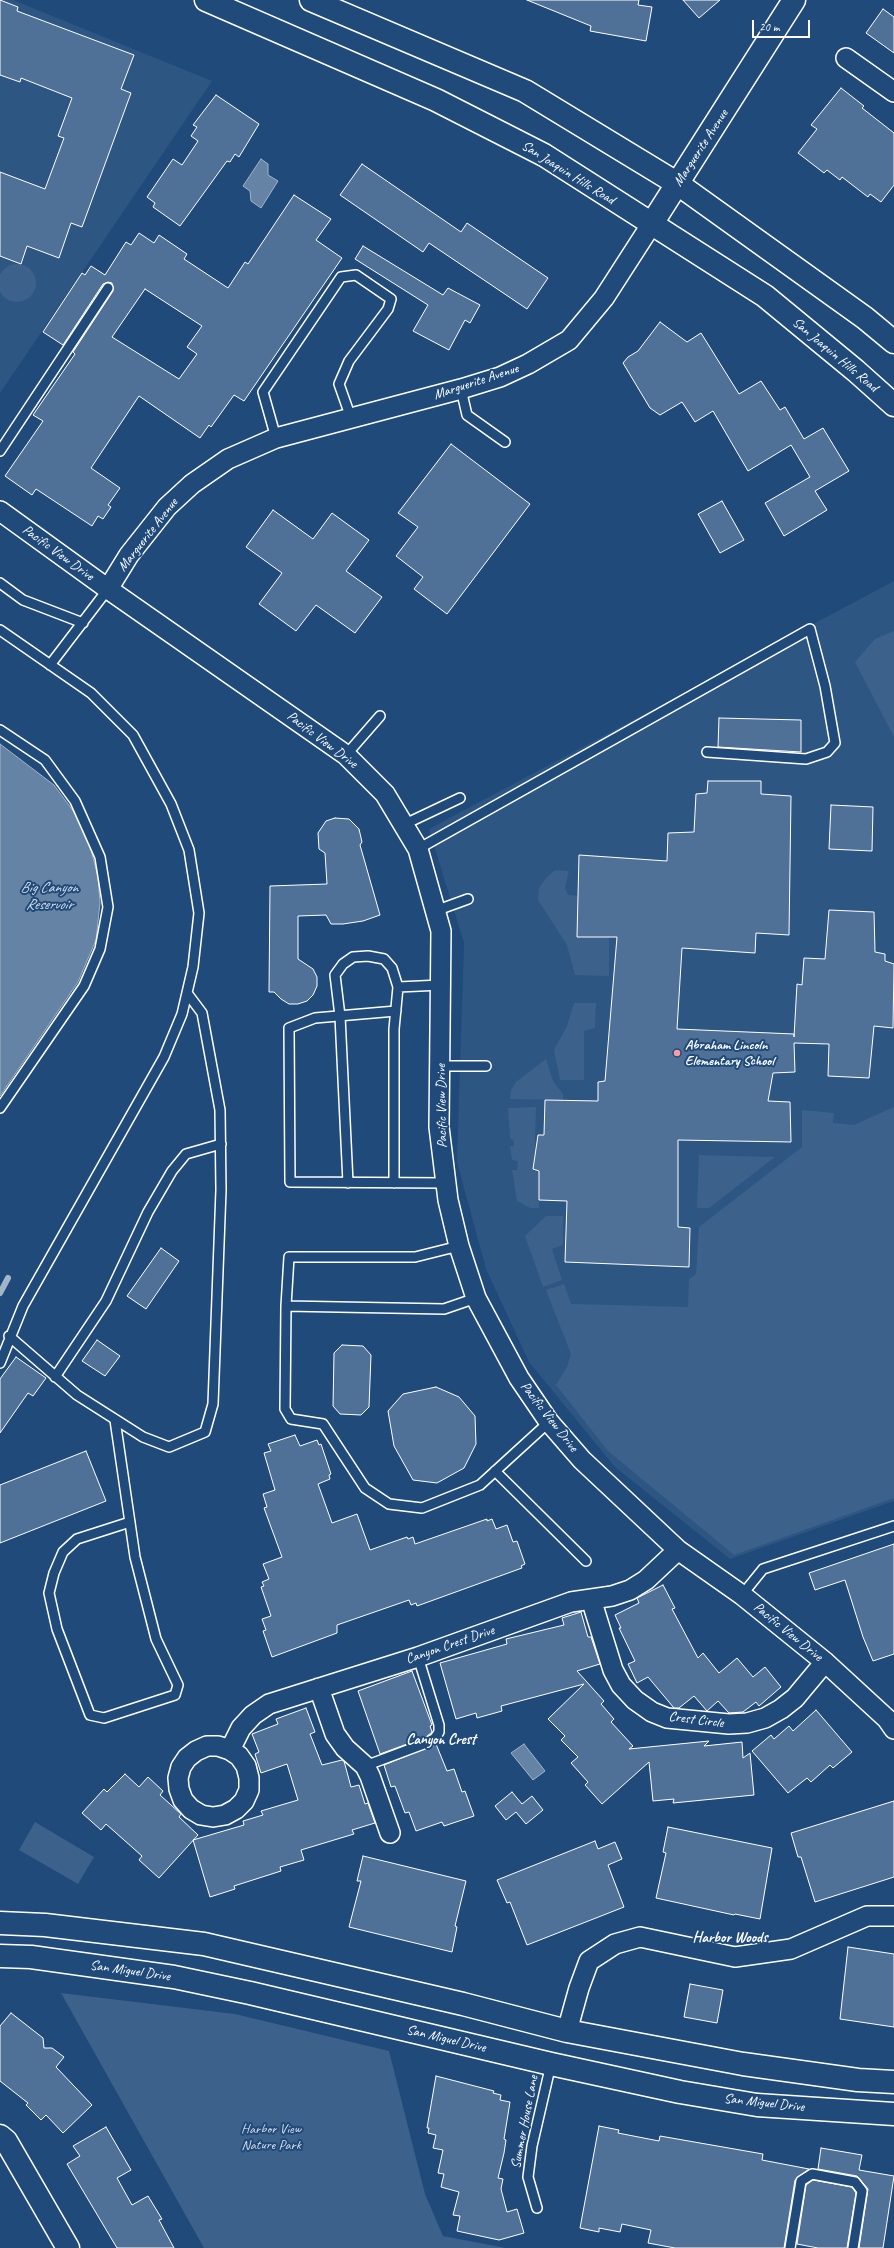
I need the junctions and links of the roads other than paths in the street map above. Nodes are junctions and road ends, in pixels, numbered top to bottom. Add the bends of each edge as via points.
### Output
1 (206, 0) edge
2 (311, 0) edge
3 (794, 0) edge
4 (846, 58) dead end
5 (894, 92) edge
6 (678, 184) junction
7 (651, 225) junction
8 (108, 288) dead end
9 (894, 342) edge
10 (461, 389) junction
11 (894, 405) edge
12 (351, 418) junction
13 (276, 438) junction
14 (505, 442) dead end
15 (0, 451) edge
16 (0, 511) edge
17 (0, 583) edge
18 (108, 589) junction
19 (83, 623) junction
20 (0, 630) edge
21 (50, 665) junction
22 (380, 716) dead end
23 (0, 730) edge
24 (707, 752) dead end
25 (346, 755) junction
26 (460, 798) dead end
27 (403, 825) junction
28 (418, 849) junction
29 (468, 899) dead end
30 (435, 910) junction
31 (441, 985) junction
32 (398, 987) junction
33 (187, 993) junction
34 (396, 1011) junction
35 (340, 1016) junction
36 (441, 1066) junction
37 (486, 1066) dead end
38 (0, 1108) edge
39 (221, 1144) junction
40 (348, 1183) junction
41 (394, 1183) junction
42 (446, 1183) junction
43 (459, 1246) junction
44 (476, 1298) junction
45 (286, 1306) junction
46 (9, 1336) junction
47 (0, 1363) edge
48 (55, 1377) junction
49 (116, 1420) junction
50 (549, 1422) junction
51 (495, 1471) junction
52 (130, 1522) junction
53 (894, 1526) edge
54 (678, 1550) junction
55 (586, 1561) dead end
56 (742, 1595) junction
57 (591, 1599) junction
58 (418, 1657) junction
59 (825, 1662) junction
60 (319, 1688) junction
61 (892, 1720) edge
62 (230, 1750) dead end
63 (364, 1766) junction
64 (390, 1833) dead end
65 (894, 1916) edge
66 (0, 1923) edge
67 (0, 1956) edge
68 (567, 2031) junction
69 (552, 2064) junction
70 (894, 2082) edge
71 (894, 2114) edge
72 (0, 2136) edge
73 (537, 2208) dead end
74 (68, 2248) edge
75 (790, 2248) edge
76 (853, 2248) edge

1 - 7 main road, San Joaquin Hills Road via 436,100 544,155
2 - 6 main road via 525,91
3 - 6 main road, Marguerite Avenue
4 - 5 street
6 - 7 main road, Marguerite Avenue
6 - 9 main road via 865,318
7 - 10 street, Marguerite Avenue via 604,298 569,340 528,364
7 - 11 main road, San Joaquin Hills Road via 764,296
8 - 15 lane
10 - 12 street, Marguerite Avenue
10 - 14 lane via 467,415
12 - 13 street, Marguerite Avenue
12 - 13 lane via 339,384 349,361 388,309 391,299 356,275 341,277 263,392
13 - 18 street, Marguerite Avenue via 228,460 192,484 152,525
16 - 18 street, Pacific View Drive
17 - 19 lane via 23,600
18 - 19 lane
18 - 25 street, Pacific View Drive
19 - 21 lane
20 - 21 lane
21 - 33 lane via 90,693 133,735 171,804 189,850 199,913 193,968
22 - 25 lane
23 - 38 lane via 45,760 75,801 100,857 108,907 100,949 84,986
24 - 28 lane via 806,759 828,752 835,743 825,686 810,629
25 - 27 street, Pacific View Drive via 385,794
26 - 27 lane
27 - 28 street, Pacific View Drive
28 - 30 street, Pacific View Drive
29 - 30 lane
30 - 31 street, Pacific View Drive via 441,931
31 - 32 lane
31 - 36 street, Pacific View Drive
32 - 34 lane
32 - 35 lane via 392,968 384,959 352,957 335,975
33 - 39 lane via 202,1014 220,1110
33 - 46 lane via 182,1014 164,1057 23,1306
34 - 35 lane
34 - 41 lane
35 - 40 lane
35 - 40 lane via 315,1018 289,1028 290,1182
36 - 37 lane
36 - 42 street, Pacific View Drive via 439,1127
39 - 48 lane via 186,1154 172,1171 148,1212 106,1301
39 - 49 lane via 213,1404 205,1432 169,1447 143,1438
40 - 41 lane
41 - 42 lane
42 - 43 street, Pacific View Drive
43 - 44 street, Pacific View Drive
43 - 45 lane via 415,1257 289,1257
44 - 45 lane via 444,1308
44 - 50 street, Pacific View Drive via 518,1378
45 - 51 lane via 285,1408 291,1419 323,1424 366,1488 389,1504 422,1508 480,1485
46 - 47 lane
46 - 48 lane
48 - 49 lane via 76,1395
49 - 52 lane
50 - 51 lane
50 - 54 street, Pacific View Drive via 582,1460
51 - 55 lane
52 - 52 lane via 135,1557 156,1639 178,1685 176,1695 104,1718 90,1715 57,1629 50,1593 54,1573 63,1552 77,1539
53 - 56 lane via 763,1568
54 - 56 street, Pacific View Drive
54 - 57 street, Canyon Crest Drive via 646,1580 630,1590
56 - 59 street, Pacific View Drive
57 - 58 street, Canyon Crest Drive via 571,1602
57 - 59 street, Crest Circle via 613,1670 621,1685 634,1700 667,1718 729,1724 765,1718 795,1698
58 - 60 street, Canyon Crest Drive
58 - 63 lane via 439,1732 429,1742
59 - 61 street, Pacific View Drive
60 - 62 street, Canyon Crest Drive via 269,1704 252,1715 241,1728
60 - 63 street via 335,1734
63 - 64 street
65 - 68 street via 867,1916 791,1949 735,1957 640,1937 615,1944 589,1961
66 - 68 main road via 45,1925 204,1944 464,2004
67 - 69 main road, San Miguel Drive via 31,1957 174,1977 296,2003
68 - 70 main road via 743,2064 858,2080
69 - 71 main road, San Miguel Drive via 680,2092 757,2105
69 - 73 lane, Summer House Lane via 532,2146 528,2177
72 - 74 main road via 6,2141
75 - 76 lane via 801,2181 812,2174 855,2182 862,2191

